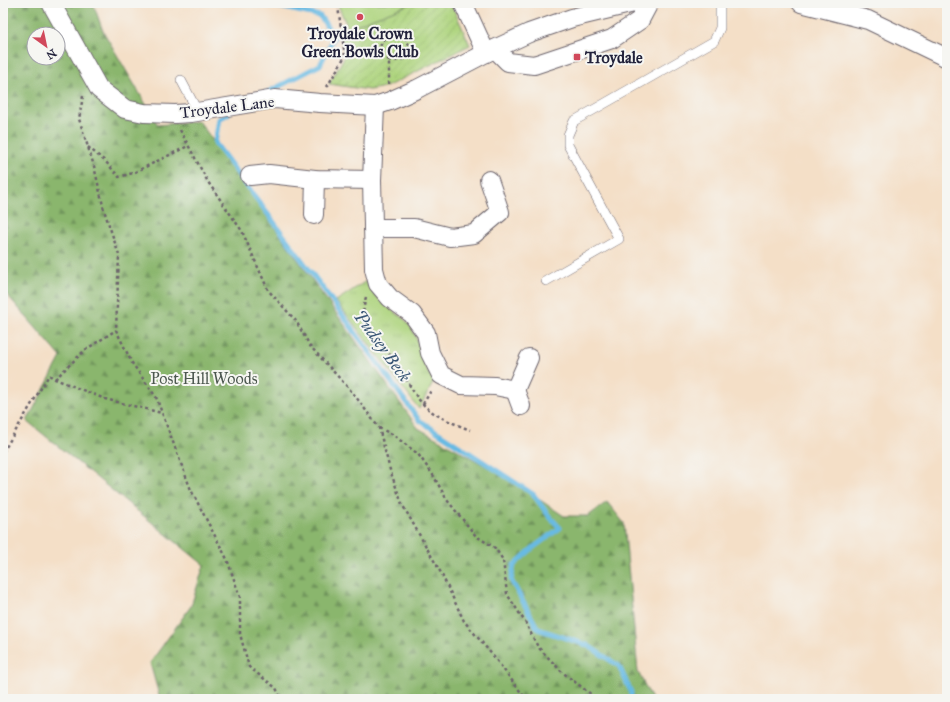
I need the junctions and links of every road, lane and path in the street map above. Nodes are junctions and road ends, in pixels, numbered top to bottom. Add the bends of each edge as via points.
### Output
1 (51, 3) edge
2 (337, 3) edge
3 (463, 3) edge
4 (634, 3) edge
5 (649, 3) edge
6 (720, 3) edge
7 (801, 3) edge
8 (490, 51) junction
9 (947, 58) edge
10 (389, 60) joint
11 (181, 80) dead end
12 (320, 104) junction
13 (375, 106) junction
14 (203, 111) junction
15 (79, 119) dead end
16 (178, 127) dead end
17 (188, 146) junction
18 (88, 147) junction
19 (250, 176) dead end
20 (315, 180) junction
21 (372, 180) junction
22 (489, 180) dead end
23 (314, 215) dead end
24 (373, 228) junction
25 (546, 281) dead end
26 (378, 284) junction
27 (116, 330) junction
28 (529, 358) dead end
29 (55, 379) junction
30 (162, 413) junction
31 (379, 428) junction
32 (470, 430) dead end
33 (3, 452) edge
34 (281, 699) edge
35 (526, 699) edge
36 (594, 699) edge

1 - 14 street, Troydale Lane via 100,89 125,109 175,114
2 - 12 path via 345,56
3 - 8 street
4 - 8 street, Troydale Lane via 572,18
5 - 8 street via 640,20 612,39 534,64 508,62
6 - 25 lane via 720,28 714,41 574,121 568,135 568,144 619,239
7 - 9 street via 868,20
8 - 13 street, Troydale Lane via 417,89
10 - 10 path via 397,62 405,58 409,50 408,41 402,35 393,33 385,38 381,45 382,54
11 - 14 lane
12 - 13 street, Troydale Lane
12 - 14 street, Troydale Lane via 275,99
13 - 21 street
15 - 18 path
16 - 17 path
17 - 18 path via 133,173 119,177
17 - 31 path via 208,182 242,231 268,290 296,321 310,346 353,393
18 - 27 path via 104,210 119,255
19 - 20 street via 269,174
20 - 21 street
20 - 23 street
21 - 24 street
22 - 24 street via 500,212 474,234 450,237 414,228
24 - 26 street via 374,269
26 - 28 street via 390,298 412,314 426,333 430,353 441,375 461,385 495,386 518,398
26 - 32 path via 368,291 363,310 371,336 392,357 419,400 427,408
27 - 29 path via 86,350
27 - 30 path via 132,363 156,397
29 - 30 path via 105,399
29 - 33 path via 49,375
30 - 34 path via 191,490 228,559 240,597 240,634 249,667 276,688
31 - 35 path via 402,504 441,573 464,621
31 - 36 path via 392,434 418,454 447,500 476,536 495,548 503,560 507,594 538,647

